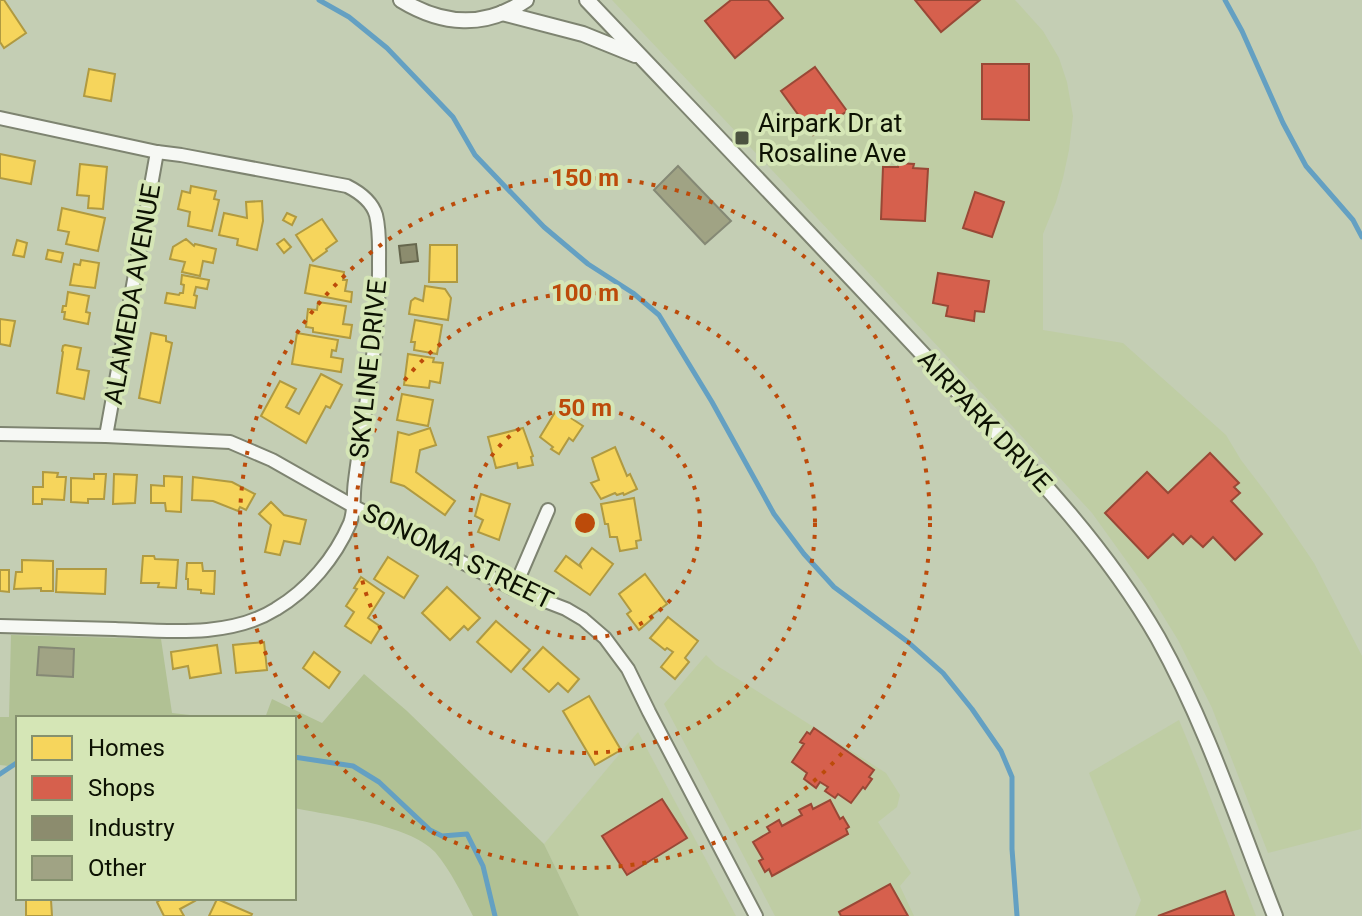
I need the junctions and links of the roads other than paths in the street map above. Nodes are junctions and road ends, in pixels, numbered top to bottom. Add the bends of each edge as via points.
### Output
1 (401, 0) edge
2 (526, 0) edge
3 (587, 0) edge
4 (502, 13) junction
5 (642, 58) junction
6 (0, 118) edge
7 (157, 152) junction
8 (0, 434) edge
9 (106, 436) junction
10 (353, 506) junction
11 (548, 510) dead end
12 (514, 589) junction
13 (0, 626) edge
14 (756, 916) edge
15 (1275, 916) edge

1 - 4 street via 449,19
2 - 4 street
3 - 5 street, AIRPARK DRIVE
4 - 5 street via 583,34
5 - 15 street, AIRPARK DRIVE via 894,322 1105,556 1186,690
6 - 7 street, SKYLINE DRIVE
7 - 9 street, ALAMEDA AVENUE
7 - 10 street, SKYLINE DRIVE via 347,186 374,209 379,303
8 - 9 street, SONOMA STREET
9 - 10 street, SONOMA STREET via 230,442
10 - 12 street, SONOMA STREET
10 - 13 street, SKYLINE DRIVE via 352,520 318,574 284,605 250,621 190,630
11 - 12 street
12 - 14 street, SONOMA STREET via 583,619 628,669

